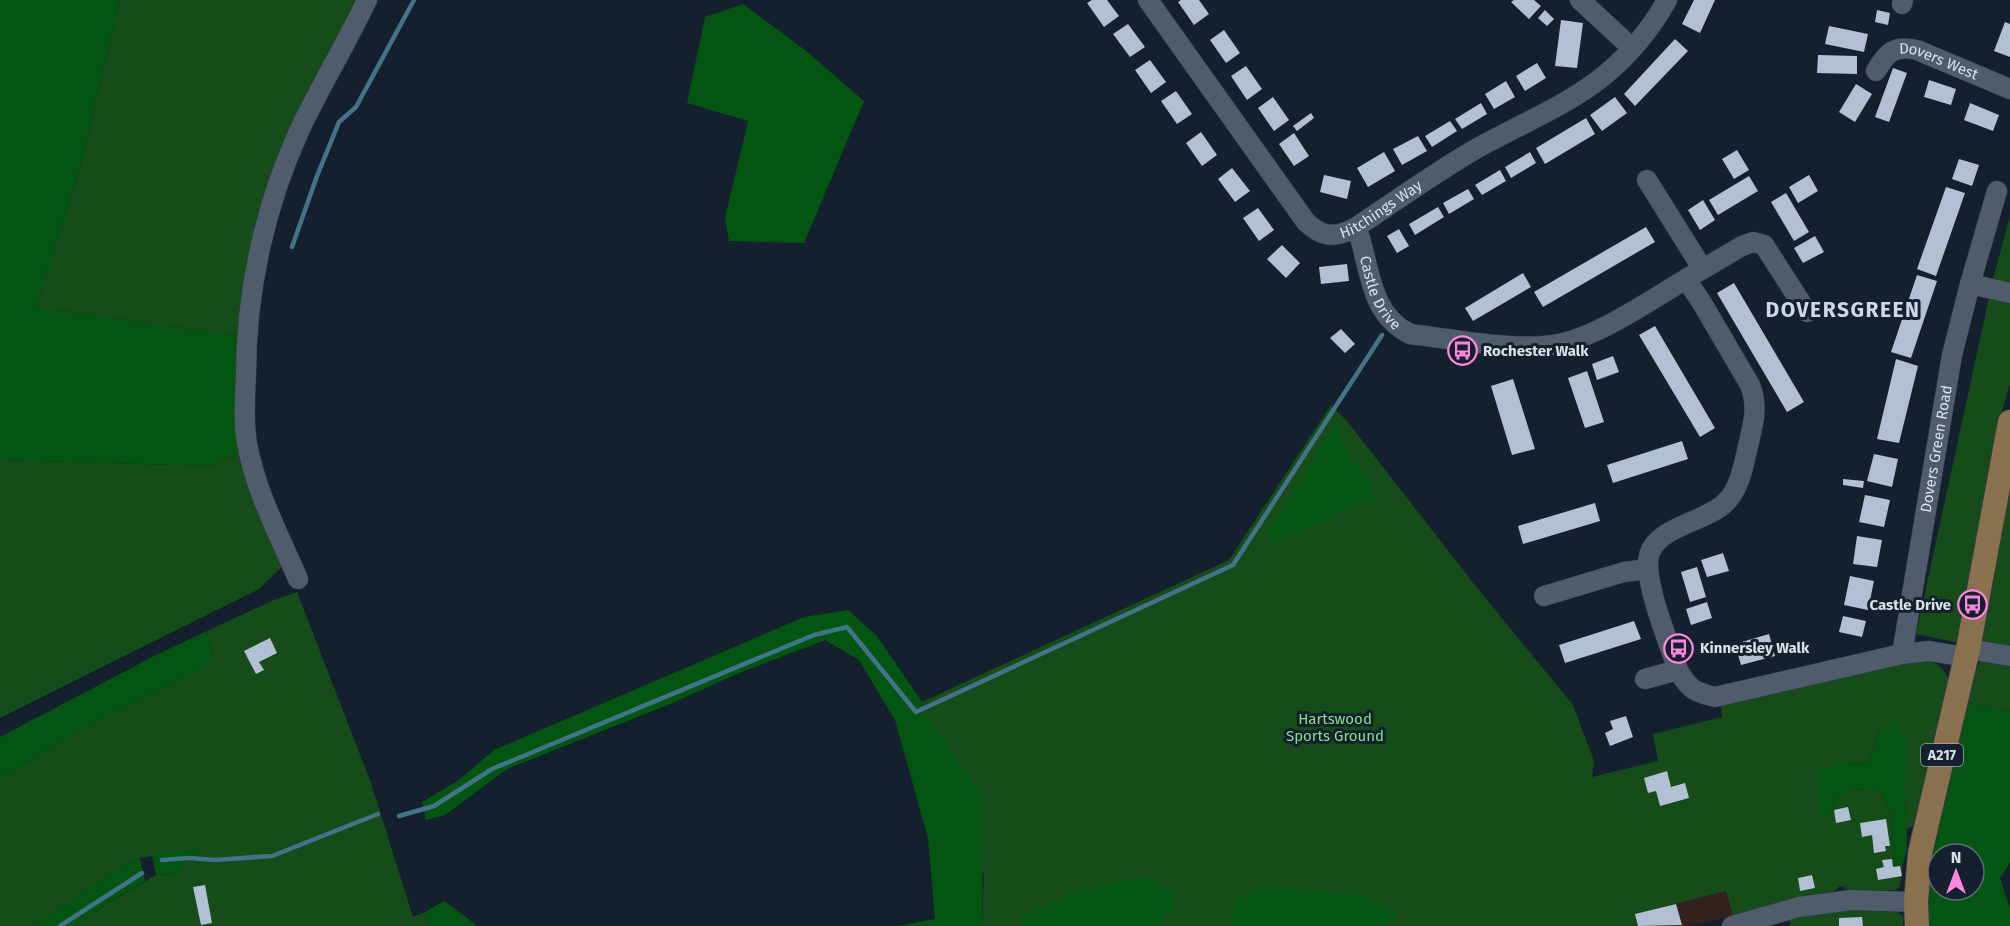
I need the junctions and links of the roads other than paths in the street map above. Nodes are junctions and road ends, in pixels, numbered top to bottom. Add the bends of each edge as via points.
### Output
1 (367, 0) edge
2 (1148, 0) edge
3 (1580, 0) edge
4 (1667, 0) edge
5 (1632, 48) junction
6 (1876, 71) dead end
7 (2010, 89) edge
8 (1647, 180) dead end
9 (1996, 191) dead end
10 (1355, 228) junction
11 (1694, 274) junction
12 (1970, 284) junction
13 (2010, 293) edge
14 (1807, 312) dead end
15 (2010, 422) edge
16 (1648, 569) junction
17 (298, 579) dead end
18 (1544, 596) dead end
19 (1967, 653) junction
20 (1902, 654) junction
21 (2010, 656) edge
22 (1677, 670) junction
23 (1645, 679) dead end
24 (1916, 914) edge
25 (1732, 926) edge

1 - 17 street via 300,129 278,181 258,256 250,307 246,441 254,475
2 - 10 street, Hitchings Way via 1306,222 1315,231 1329,236
3 - 5 street
4 - 5 street, Hitchings Way
5 - 10 street, Hitchings Way via 1606,74 1574,96 1472,152
6 - 7 street, Dovers West via 1885,55 1907,48
8 - 11 street
9 - 12 street, Dovers Green Road
10 - 11 street, Castle Drive via 1380,306 1397,327 1410,334 1511,345 1560,344 1620,318
11 - 14 street, Castle Drive via 1742,246 1753,242 1764,245
11 - 16 street via 1750,385 1755,417 1741,473 1727,502 1661,538 1651,549
12 - 13 street
12 - 20 street, Dovers Green Road via 1952,355
15 - 19 main road, A217
16 - 18 street via 1624,572
16 - 22 street
19 - 20 street
19 - 21 street
19 - 24 main road, A217 via 1920,853
20 - 22 street via 1715,697 1695,693
22 - 23 street
24 - 25 street via 1851,900 1799,907

